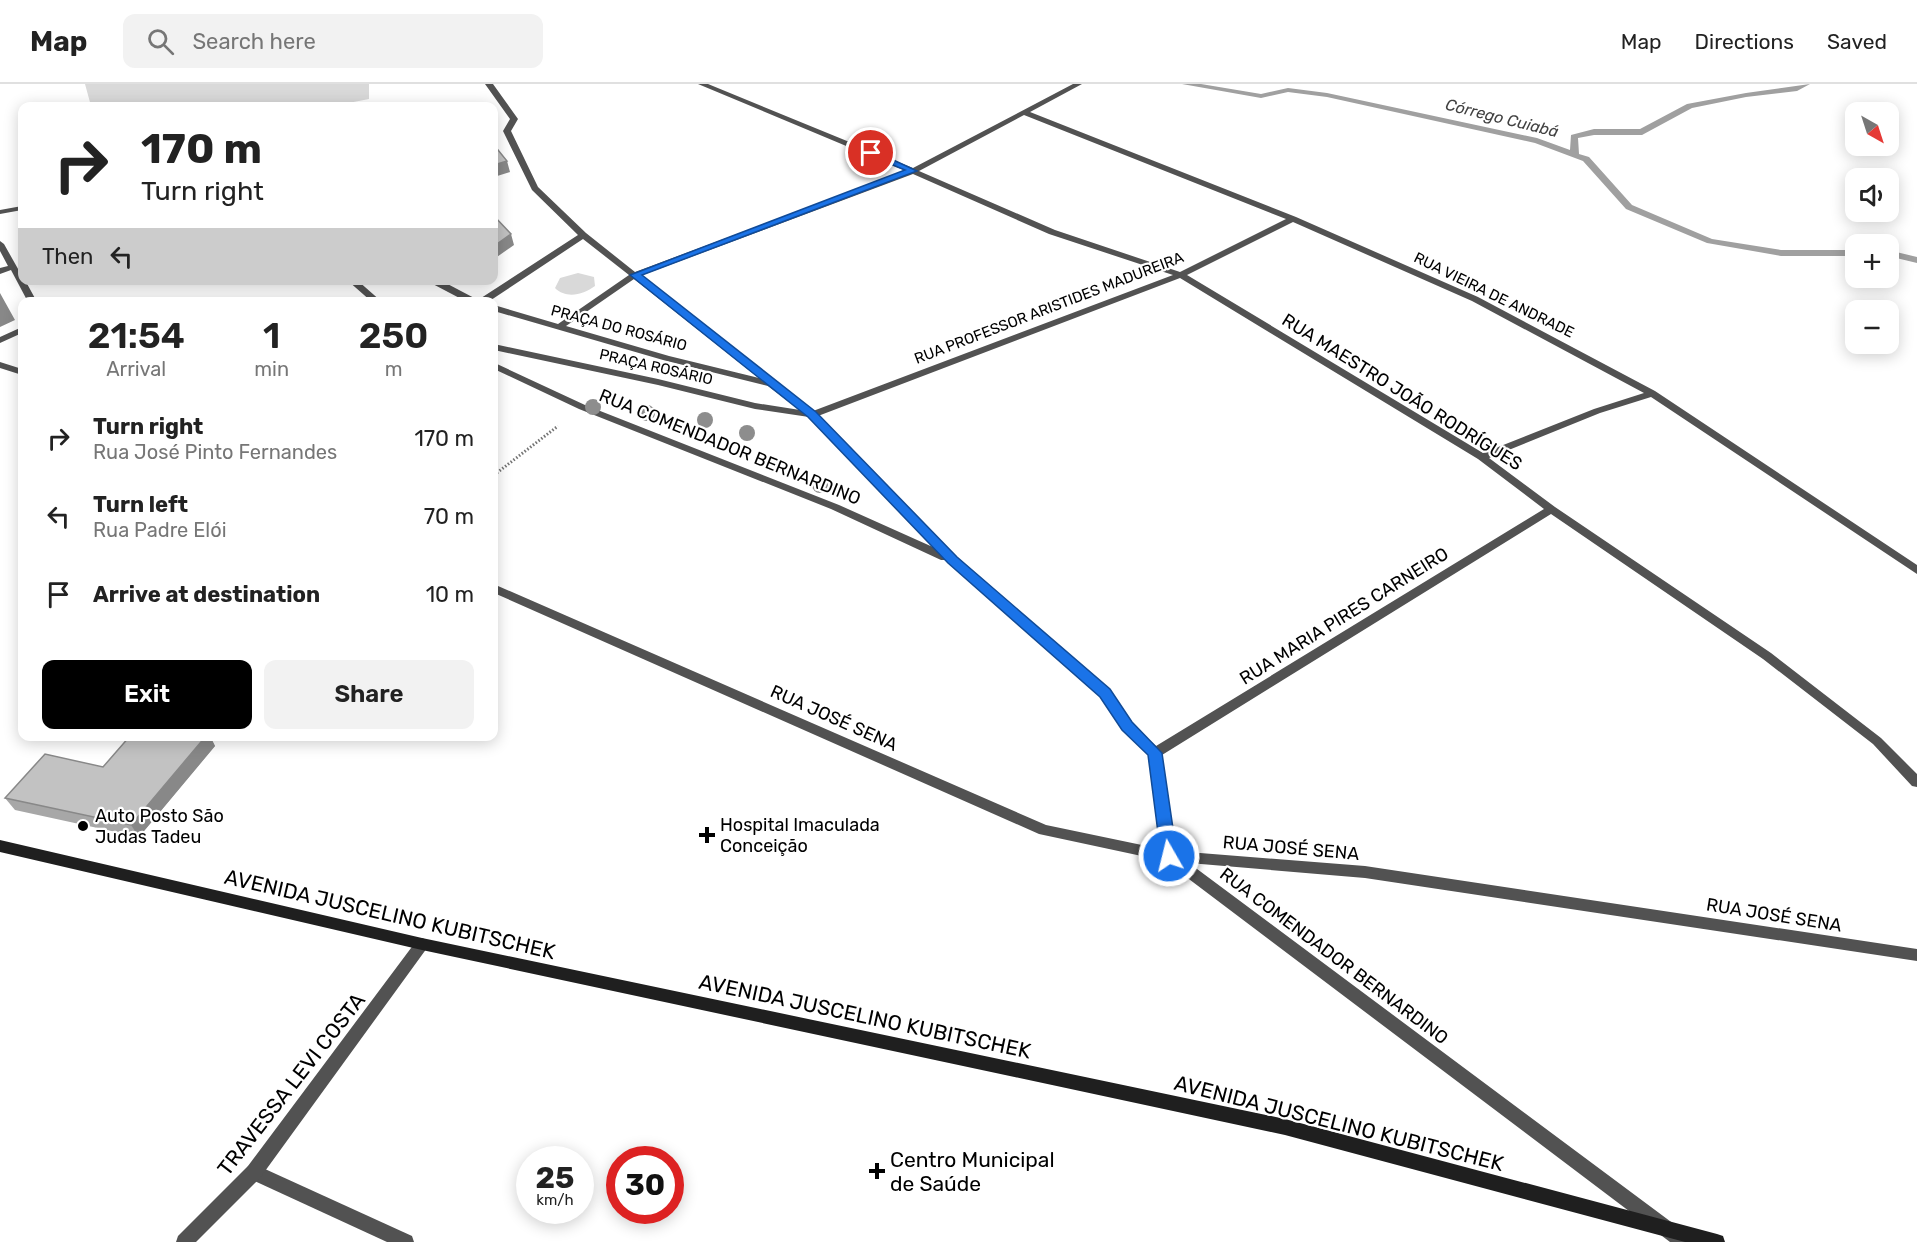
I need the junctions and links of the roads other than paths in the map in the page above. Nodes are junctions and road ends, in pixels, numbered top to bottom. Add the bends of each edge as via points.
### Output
1 (489, 84) edge
2 (702, 84) edge
3 (1078, 84) edge
4 (1023, 112) junction
5 (913, 171) junction
6 (18, 209) edge
7 (0, 212) edge
8 (1293, 219) junction
9 (583, 235) junction
10 (0, 244) edge
11 (13, 267) junction
12 (0, 271) edge
13 (635, 275) junction
14 (1181, 275) junction
15 (18, 276) edge
16 (357, 285) edge
17 (442, 285) edge
18 (372, 297) edge
19 (465, 297) edge
20 (489, 297) edge
21 (498, 309) edge
22 (559, 327) junction
23 (18, 332) edge
24 (0, 340) edge
25 (498, 348) edge
26 (0, 365) edge
27 (498, 368) edge
28 (18, 371) edge
29 (772, 384) junction
30 (1652, 393) junction
31 (812, 415) junction
32 (1482, 457) junction
33 (1551, 509) junction
34 (953, 560) junction
35 (1917, 570) edge
36 (498, 591) edge
37 (1155, 753) junction
38 (1917, 782) edge
39 (0, 846) edge
40 (1169, 856) junction
41 (422, 944) junction
42 (1917, 955) edge
43 (254, 1172) junction
44 (1670, 1229) junction
45 (184, 1242) edge
46 (406, 1242) edge
47 (1684, 1242) edge
48 (1717, 1242) edge

1 - 9 street, RUA COMENDADOR BERNARDINO via 514,119 504,131 535,188
2 - 5 street, RUA MAESTRO JOÃO RODRÍGUES
3 - 4 street
4 - 5 street
4 - 8 street, RUA VIEIRA DE ANDRADE
5 - 13 street
5 - 14 street, RUA MAESTRO JOÃO RODRÍGUES via 1052,231
6 - 7 street
8 - 14 street, RUA PROFESSOR ARISTIDES MADUREIRA
8 - 30 street, RUA VIEIRA DE ANDRADE via 1475,299
9 - 13 street, RUA COMENDADOR BERNARDINO
9 - 20 street
10 - 11 street
11 - 12 street
11 - 15 street
13 - 22 street
13 - 29 street, RUA COMENDADOR BERNARDINO
14 - 31 street, RUA PROFESSOR ARISTIDES MADUREIRA
14 - 32 street, RUA MAESTRO JOÃO RODRÍGUES
16 - 18 street
17 - 19 street
21 - 22 street, PRAÇA DO ROSÁRIO
22 - 29 street, PRAÇA DO ROSÁRIO
23 - 24 street
25 - 31 street, PRAÇA ROSÁRIO via 755,406
26 - 28 street
27 - 34 street, RUA COMENDADOR BERNARDINO via 582,407 835,507
29 - 31 street, RUA COMENDADOR BERNARDINO
30 - 32 street
30 - 35 street, RUA VIEIRA DE ANDRADE
31 - 34 street, RUA COMENDADOR BERNARDINO
32 - 33 street, RUA MAESTRO JOÃO RODRÍGUES
33 - 37 street, RUA MARIA PIRES CARNEIRO
33 - 38 street, RUA MAESTRO JOÃO RODRÍGUES via 1767,656 1877,741
34 - 37 street, RUA COMENDADOR BERNARDINO via 1105,693 1127,726
36 - 40 street, RUA JOSÉ SENA via 1044,830
37 - 40 street
39 - 41 main road, AVENIDA JUSCELINO KUBITSCHEK
40 - 42 street, RUA JOSÉ SENA via 1365,872
40 - 44 street, RUA COMENDADOR BERNARDINO
41 - 43 street, TRAVESSA LEVI COSTA
41 - 44 main road, AVENIDA JUSCELINO KUBITSCHEK via 1285,1127
43 - 45 street, TRAVESSA LEVI COSTA
43 - 46 street
44 - 47 street, RUA COMENDADOR BERNARDINO
44 - 48 main road, AVENIDA JUSCELINO KUBITSCHEK

